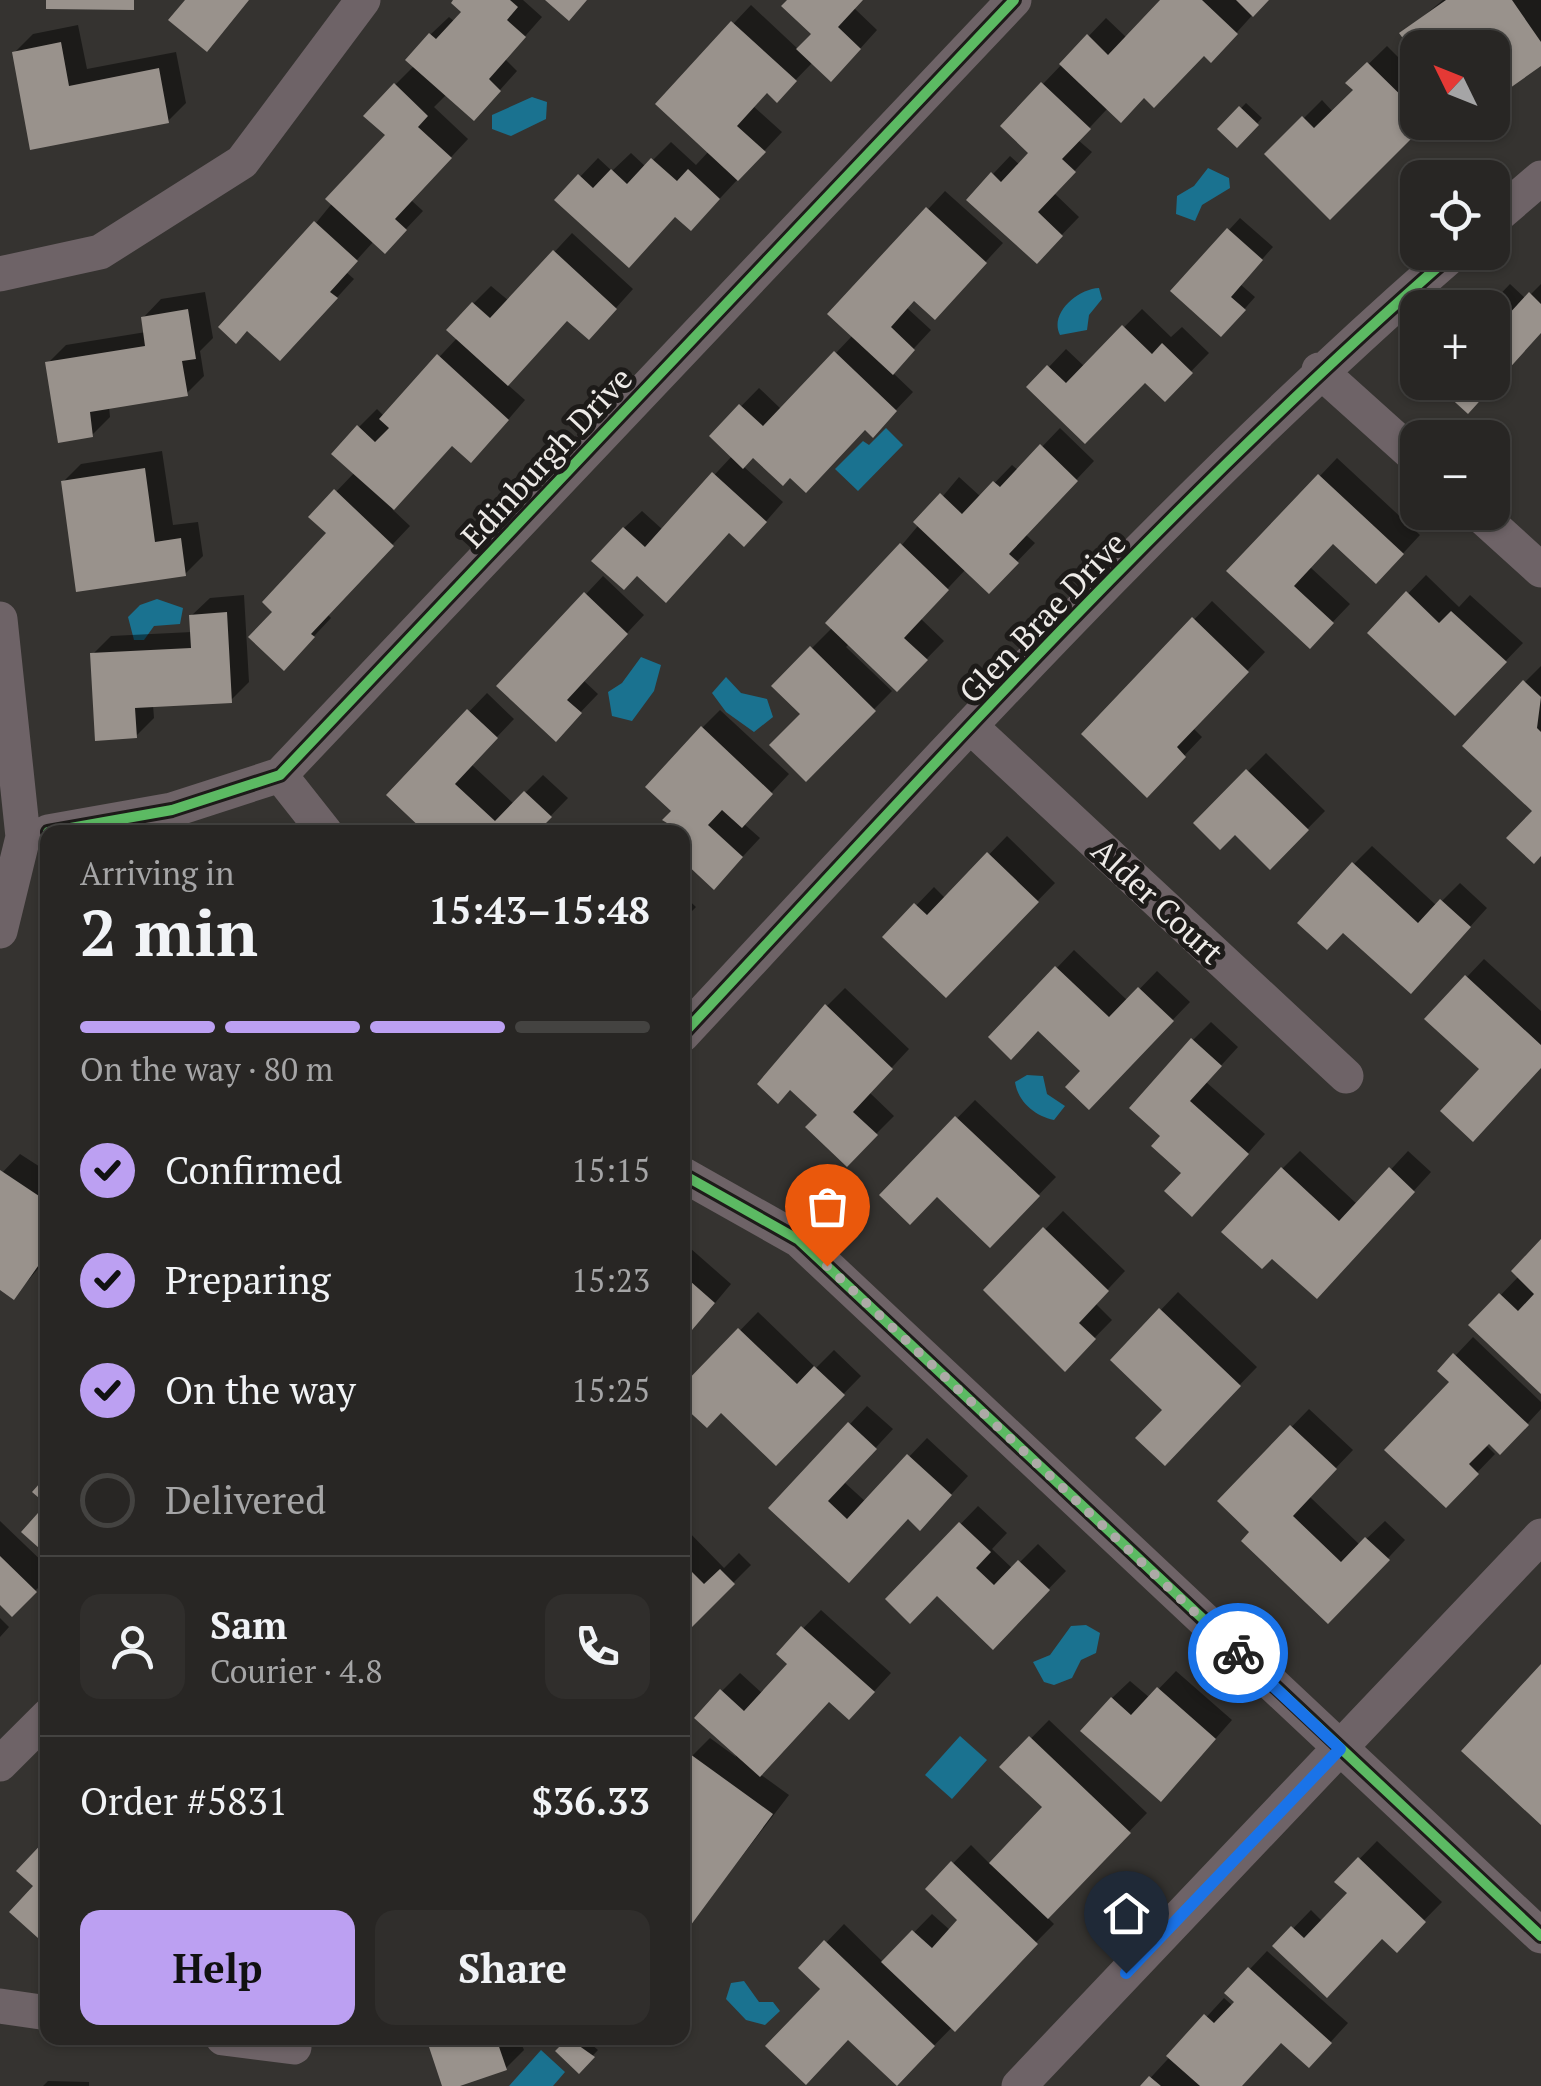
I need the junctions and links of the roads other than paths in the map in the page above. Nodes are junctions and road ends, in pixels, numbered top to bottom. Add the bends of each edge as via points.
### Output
1 (363, 0) edge
2 (1014, 0) edge
3 (1541, 178) edge
4 (1510, 205) edge
5 (1435, 270) edge
6 (0, 274) edge
7 (1320, 370) junction
8 (1400, 443) edge
9 (1497, 530) edge
10 (1541, 570) edge
11 (0, 619) edge
12 (970, 726) junction
13 (280, 775) junction
14 (90, 825) edge
15 (319, 825) edge
16 (40, 834) edge
17 (0, 931) edge
18 (690, 1025) edge
19 (1346, 1076) dead end
20 (690, 1179) edge
21 (1541, 1536) edge
22 (40, 1724) edge
23 (1340, 1749) junction
24 (0, 1764) edge
25 (1541, 1936) edge
26 (0, 2006) edge
27 (40, 2012) edge
28 (278, 2045) edge
29 (294, 2047) dead end
30 (1019, 2086) edge

1 - 6 street via 242,162 100,252
2 - 13 street, Edinburgh Drive
3 - 4 street
5 - 7 street, Glen Brae Drive
7 - 8 street
7 - 12 street, Glen Brae Drive
9 - 10 street
11 - 16 street
12 - 18 street, Glen Brae Drive
12 - 19 street, Alder Court
13 - 14 street, Edinburgh Drive via 172,810
13 - 15 street
16 - 17 street
20 - 23 street via 799,1240
21 - 23 street
22 - 24 street
23 - 25 street
23 - 30 street
26 - 27 street
28 - 29 street

